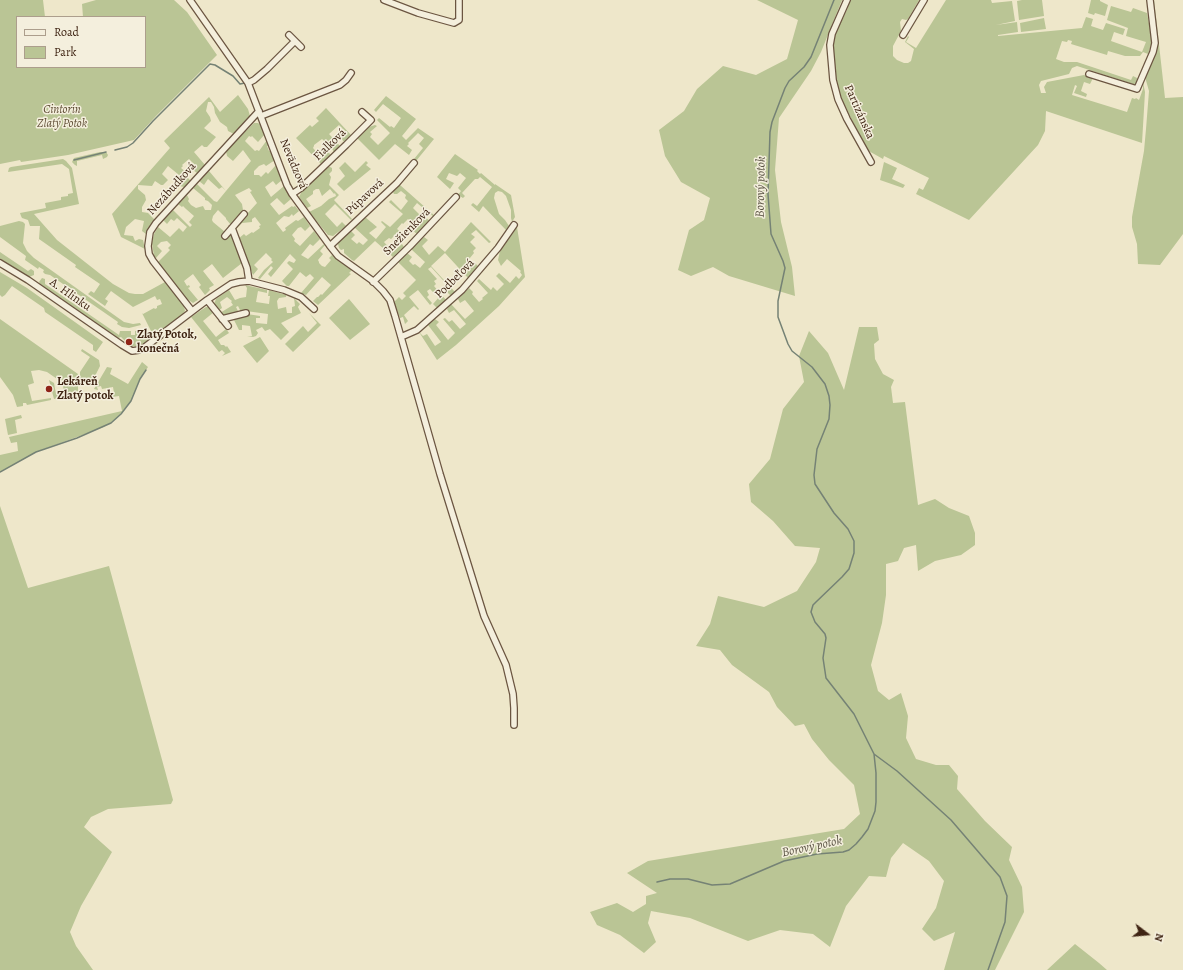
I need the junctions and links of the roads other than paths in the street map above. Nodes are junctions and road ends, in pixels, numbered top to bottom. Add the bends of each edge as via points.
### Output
1 (190, 0) edge
2 (384, 0) edge
3 (459, 0) edge
4 (847, 0) edge
5 (924, 0) edge
6 (1150, 0) edge
7 (288, 35) dead end
8 (903, 35) dead end
9 (295, 41) junction
10 (301, 47) dead end
11 (351, 73) dead end
12 (1089, 74) dead end
13 (248, 83) junction
14 (362, 112) dead end
15 (260, 113) junction
16 (870, 162) dead end
17 (414, 163) dead end
18 (292, 194) junction
19 (456, 197) dead end
20 (244, 214) dead end
21 (514, 225) dead end
22 (232, 228) junction
23 (225, 236) dead end
24 (330, 246) junction
25 (0, 263) edge
26 (249, 281) junction
27 (373, 282) junction
28 (207, 300) junction
29 (314, 309) dead end
30 (192, 311) junction
31 (246, 313) dead end
32 (222, 319) junction
33 (228, 326) dead end
34 (402, 340) junction
35 (514, 724) dead end

1 - 13 street, Nevädzová
2 - 3 street via 454,23 459,20
4 - 16 street, Partizánska via 832,34 830,45 833,80 847,119
5 - 8 street
6 - 12 street via 1155,43 1137,89
7 - 9 street
9 - 10 street
9 - 13 street via 267,69
11 - 15 street, Nezábudková via 340,85
13 - 15 street, Nevädzová
14 - 18 street, Fialková via 371,120
15 - 18 street, Nevädzová
15 - 30 street, Nezábudková via 150,232 149,254
17 - 24 street, Púpavová via 397,183
18 - 24 street, Nevädzová
19 - 27 street, Snežienková
20 - 22 street
21 - 34 street, Podbeľová via 462,290
22 - 23 street
22 - 26 street via 247,268
24 - 27 street, Nevädzová via 338,256
25 - 30 street, A. Hlinku via 132,351 145,347
26 - 28 street via 231,284
26 - 29 street via 293,293
27 - 34 street, Nevädzová via 390,300
28 - 30 street
28 - 32 street
31 - 32 street
32 - 33 street
34 - 35 street, Nevädzová via 484,616 506,665 514,708

